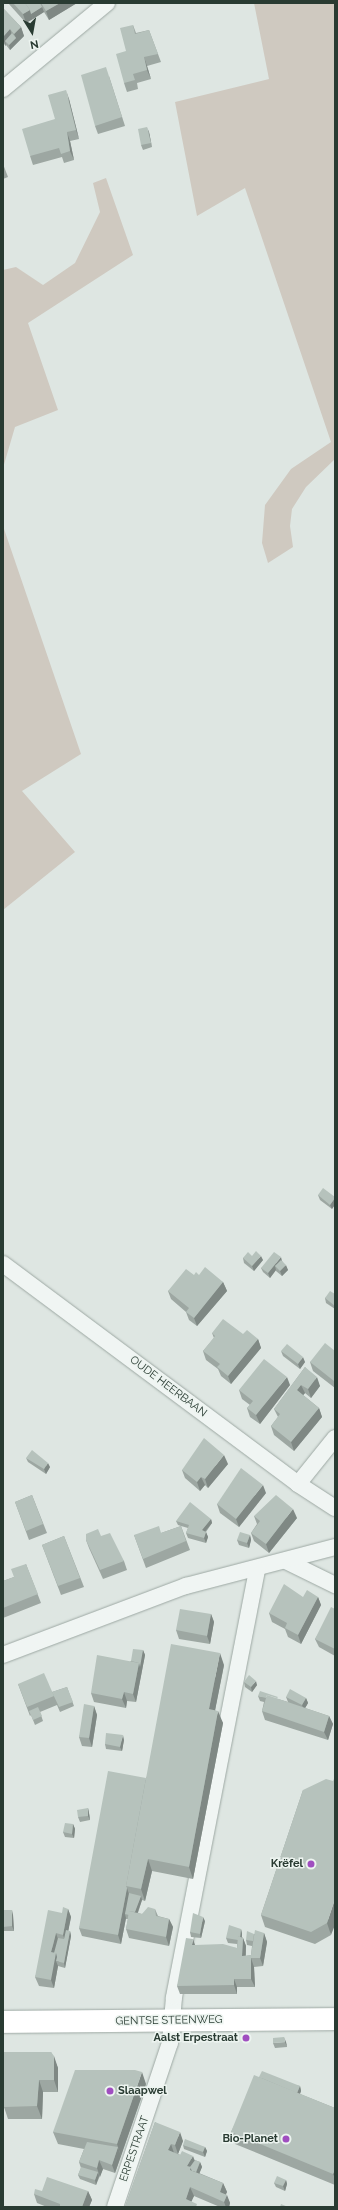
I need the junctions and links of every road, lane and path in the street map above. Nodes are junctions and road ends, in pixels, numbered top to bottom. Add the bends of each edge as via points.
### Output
1 (107, 3) edge
2 (3, 89) edge
3 (3, 1264) edge
4 (335, 1438) edge
5 (298, 1484) junction
6 (335, 1508) edge
7 (335, 1547) edge
8 (286, 1561) junction
9 (257, 1569) junction
10 (335, 1585) edge
11 (3, 1655) edge
12 (335, 2019) edge
13 (3, 2022) edge
14 (173, 2022) junction
15 (115, 2207) edge

1 - 2 street
3 - 5 street, OUDE HEERBAAN
4 - 5 street
5 - 6 street, OUDE HEERBAAN
7 - 8 street
8 - 9 street
8 - 10 street
9 - 11 street via 179,1589
9 - 14 street, ERPESTRAAT via 174,1997
12 - 14 main road, GENTSE STEENWEG
13 - 14 main road, GENTSE STEENWEG
14 - 15 street, ERPESTRAAT via 170,2042

